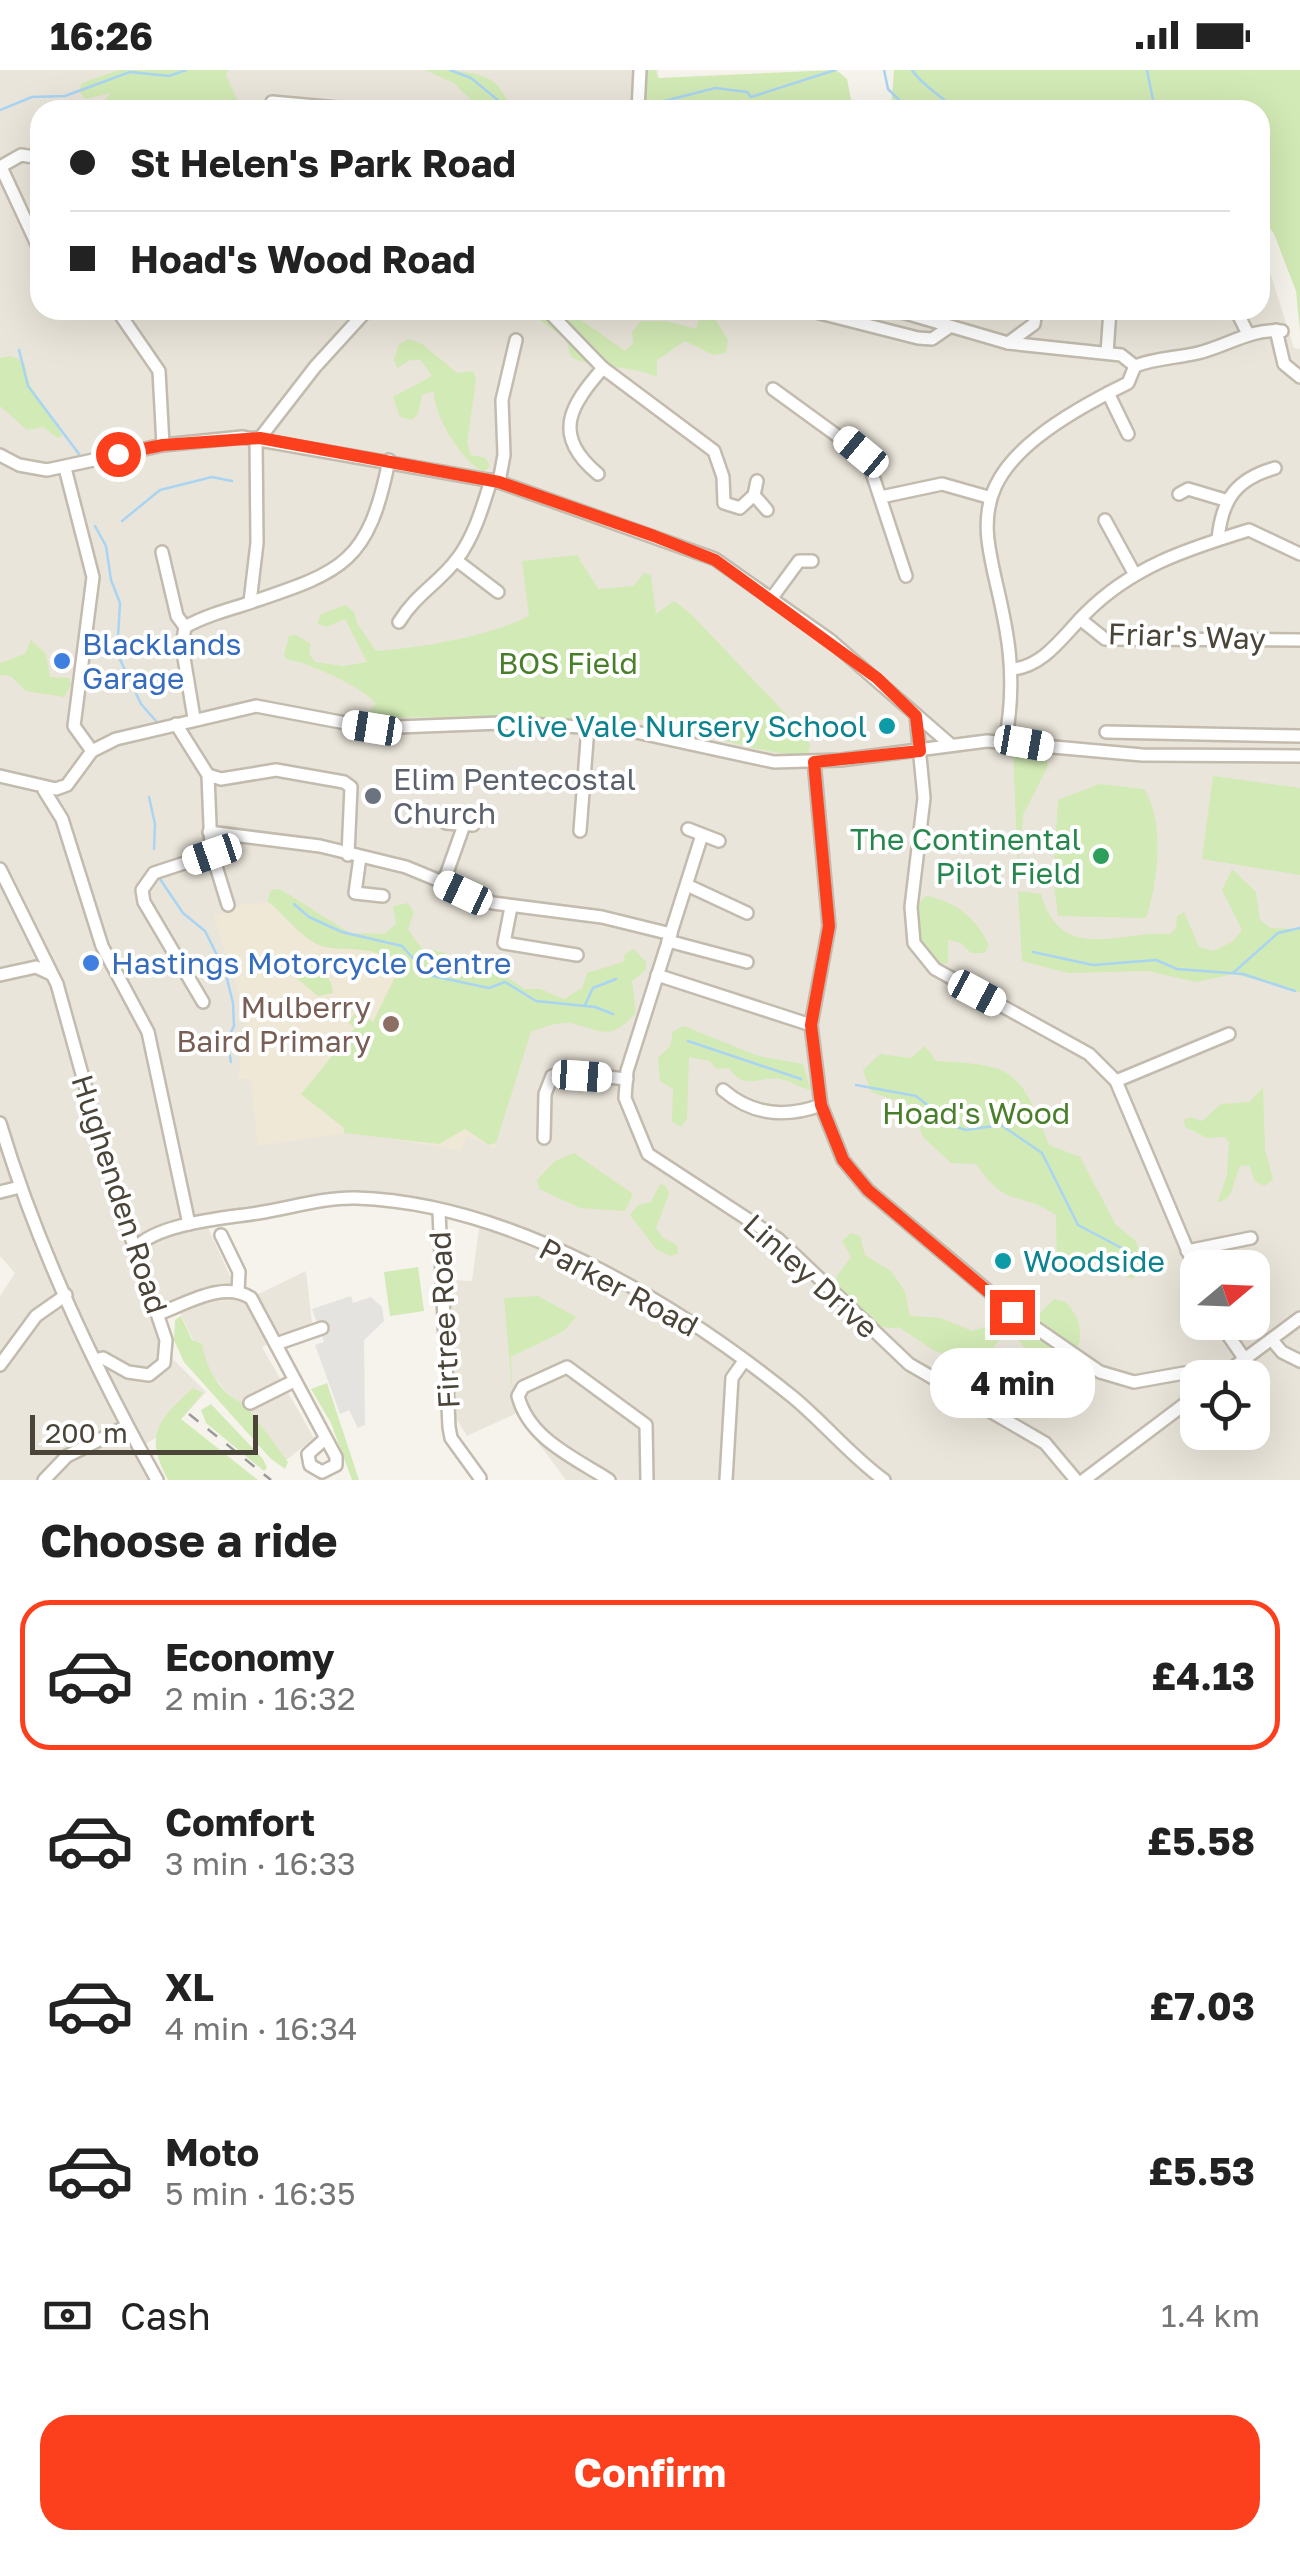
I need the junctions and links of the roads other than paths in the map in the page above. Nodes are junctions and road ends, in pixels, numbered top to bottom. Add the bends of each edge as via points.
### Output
1 (640, 70) edge
2 (638, 100) edge
3 (30, 157) edge
4 (0, 167) edge
5 (30, 230) edge
6 (124, 320) edge
7 (358, 320) edge
8 (557, 320) edge
9 (847, 320) edge
10 (924, 320) edge
11 (1035, 320) edge
12 (1109, 320) edge
13 (1241, 320) edge
14 (948, 328) junction
15 (1248, 334) junction
16 (1008, 343) junction
17 (518, 344) dead end
18 (1107, 352) junction
19 (1135, 366) junction
20 (603, 368) junction
21 (1300, 377) edge
22 (773, 390) dead end
23 (1108, 394) junction
24 (1128, 434) dead end
25 (258, 438) junction
26 (163, 445) junction
27 (0, 454) edge
28 (390, 460) junction
29 (66, 468) junction
30 (1275, 468) dead end
31 (598, 474) dead end
32 (495, 481) junction
33 (1179, 494) dead end
34 (881, 497) junction
35 (988, 497) junction
36 (1225, 500) junction
37 (767, 510) dead end
38 (1105, 520) dead end
39 (1218, 539) junction
40 (162, 552) dead end
41 (1300, 554) edge
42 (456, 560) junction
43 (812, 561) dead end
44 (1134, 573) junction
45 (906, 576) dead end
46 (493, 591) dead end
47 (771, 599) junction
48 (250, 602) junction
49 (1080, 619) junction
50 (399, 622) dead end
51 (185, 628) junction
52 (1300, 640) edge
53 (1013, 670) junction
54 (916, 716) junction
55 (194, 718) junction
56 (176, 724) junction
57 (588, 727) junction
58 (1106, 732) dead end
59 (1300, 736) edge
60 (1005, 742) junction
61 (951, 745) junction
62 (92, 751) junction
63 (920, 751) junction
64 (1300, 756) edge
65 (814, 762) junction
66 (208, 775) junction
67 (0, 776) edge
68 (44, 790) junction
69 (446, 823) dead end
70 (688, 829) dead end
71 (209, 832) junction
72 (580, 832) dead end
73 (702, 834) junction
74 (719, 840) dead end
75 (212, 854) junction
76 (354, 856) junction
77 (0, 868) edge
78 (443, 884) junction
79 (689, 886) junction
80 (383, 896) dead end
81 (228, 905) dead end
82 (512, 907) junction
83 (747, 913) dead end
84 (669, 938) junction
85 (39, 950) junction
86 (577, 954) dead end
87 (747, 962) dead end
88 (36, 968) junction
89 (51, 974) junction
90 (0, 975) edge
91 (658, 975) junction
92 (203, 1002) dead end
93 (811, 1025) junction
94 (1229, 1034) dead end
95 (627, 1080) junction
96 (1116, 1081) junction
97 (723, 1090) dead end
98 (821, 1105) junction
99 (0, 1123) edge
100 (544, 1138) dead end
101 (20, 1187) junction
102 (0, 1192) edge
103 (439, 1212) junction
104 (189, 1224) junction
105 (220, 1235) dead end
106 (1251, 1238) dead end
107 (136, 1248) junction
108 (1187, 1250) edge
109 (1192, 1250) edge
110 (238, 1291) junction
111 (66, 1295) junction
112 (158, 1314) junction
113 (1300, 1318) edge
114 (322, 1328) dead end
115 (1232, 1340) edge
116 (1272, 1340) junction
117 (276, 1344) junction
118 (1244, 1358) junction
119 (94, 1360) junction
120 (1242, 1360) edge
121 (744, 1361) junction
122 (1300, 1361) edge
123 (0, 1364) edge
124 (1180, 1374) edge
125 (294, 1381) junction
126 (250, 1402) dead end
127 (1180, 1408) edge
128 (126, 1426) junction
129 (324, 1439) dead end
130 (480, 1478) edge
131 (44, 1480) edge
132 (156, 1480) edge
133 (609, 1480) edge
134 (647, 1480) edge
135 (726, 1480) edge
136 (884, 1480) edge
137 (1076, 1480) edge
138 (1084, 1480) edge

1 - 2 street
3 - 4 street
4 - 5 street
6 - 26 street via 159,371
7 - 25 street
8 - 20 street
9 - 14 street via 918,338
10 - 14 street
11 - 16 street
12 - 18 street
13 - 15 street
14 - 16 street
15 - 19 street
15 - 21 street via 1279,330 1284,364
16 - 18 street
17 - 32 street via 502,400 504,455
18 - 19 street
19 - 23 street via 1128,383
20 - 31 street via 577,398 569,426 579,456
20 - 37 street via 714,450 724,503 740,508 756,488
22 - 34 street via 861,452
23 - 24 street
23 - 35 street via 1018,449
25 - 26 street
25 - 28 street
25 - 48 street
26 - 29 street
27 - 29 street via 34,469
28 - 32 street
28 - 48 street via 380,508 354,554 307,582
29 - 62 street via 93,577 74,726
30 - 36 street via 1248,476
32 - 42 street
32 - 47 street via 715,560
33 - 36 street via 1188,490
34 - 35 street via 942,484
34 - 45 street
35 - 53 street via 988,548
36 - 39 street
38 - 44 street
39 - 41 street via 1249,530
39 - 44 street
40 - 51 street
42 - 46 street
42 - 50 street
43 - 47 street via 799,561
44 - 49 street
47 - 54 street via 877,678
48 - 51 street
49 - 52 street, Friar's Way via 1106,639
49 - 53 street via 1034,666
51 - 55 street
53 - 60 street
54 - 61 street
54 - 63 street
55 - 56 street
55 - 57 street via 256,706 372,728 501,722
56 - 62 street
56 - 66 street
57 - 65 street via 646,733 758,761
57 - 72 street
58 - 59 street
60 - 61 street
60 - 64 street via 1142,755
61 - 63 street
62 - 68 street via 67,785
63 - 65 street
63 - 96 street via 922,831 911,927 921,955 953,980 1089,1054
65 - 93 street via 829,926
66 - 71 street
66 - 76 street via 276,770 344,782 351,787
67 - 68 street
68 - 104 street via 62,818 102,946 148,1032
69 - 78 street via 469,825
70 - 73 street
71 - 75 street
71 - 76 street via 290,840
73 - 74 street
73 - 79 street, Linley Drive
75 - 81 street
75 - 92 street via 154,873 142,890
76 - 78 street via 406,867
76 - 80 street via 354,893
77 - 85 street, Hughenden Road
78 - 82 street
79 - 83 street
79 - 84 street, Linley Drive
82 - 84 street via 602,917
82 - 86 street via 504,943
84 - 87 street
84 - 91 street, Linley Drive
85 - 88 street
85 - 89 street, Hughenden Road
88 - 89 street
88 - 90 street
89 - 107 street, Hughenden Road
91 - 93 street
91 - 95 street, Linley Drive
93 - 98 street
94 - 96 street
95 - 100 street via 552,1076
95 - 137 street, Linley Drive via 625,1098 648,1154 778,1239 909,1364 1045,1443
96 - 108 street
97 - 98 street via 776,1114
98 - 124 street via 843,1160 868,1190 1012,1312 1100,1372 1134,1382
99 - 101 street
101 - 102 street
101 - 111 street
103 - 104 street, Parker Road via 349,1198
103 - 121 street, Parker Road via 517,1234 592,1266
103 - 130 street, Firtree Road via 449,1427
104 - 107 street, Parker Road
105 - 110 street via 239,1272
106 - 109 street
107 - 112 street, Hughenden Road
110 - 112 street
110 - 117 street via 256,1306
111 - 119 street
111 - 123 street via 36,1316
112 - 119 street, Hughenden Road via 168,1350 156,1373 139,1375
113 - 116 street
114 - 117 street
115 - 118 street
116 - 118 street
116 - 122 street
117 - 125 street
118 - 120 street
119 - 128 street
121 - 135 street via 732,1378
121 - 136 street, Parker Road
125 - 126 street
125 - 129 street
127 - 138 street
128 - 131 street via 67,1456
128 - 132 street
133 - 134 street via 531,1424 518,1396 523,1387 566,1367 646,1425

